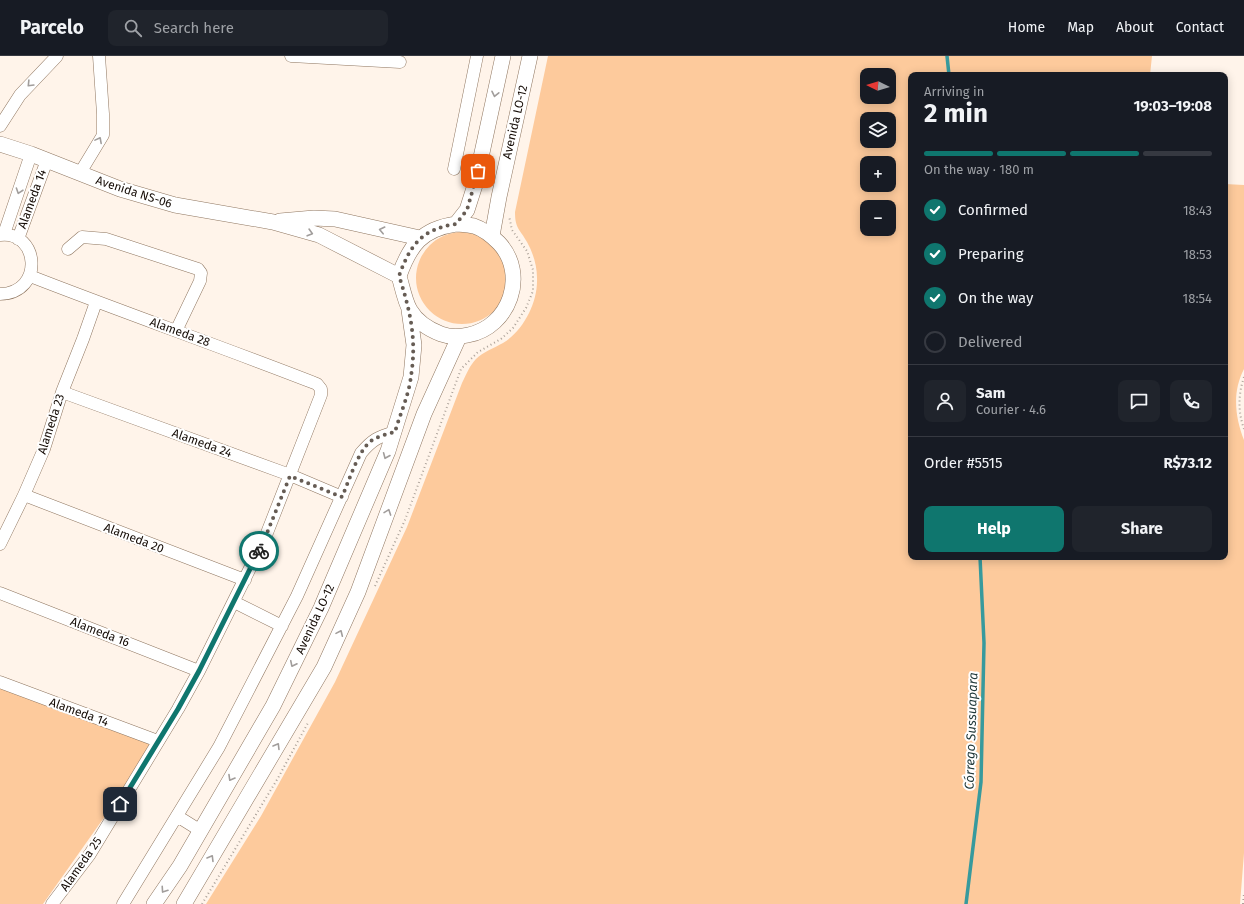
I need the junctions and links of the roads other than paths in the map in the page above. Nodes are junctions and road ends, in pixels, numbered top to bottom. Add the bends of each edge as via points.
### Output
1 (57, 56) edge
2 (99, 56) edge
3 (291, 56) edge
4 (477, 56) edge
5 (503, 56) edge
6 (530, 56) edge
7 (400, 62) dead end
8 (0, 126) edge
9 (0, 144) edge
10 (31, 154) junction
11 (47, 160) junction
12 (454, 169) dead end
13 (80, 173) junction
14 (273, 222) junction
15 (456, 224) junction
16 (2, 235) edge
17 (492, 236) junction
18 (420, 238) junction
19 (18, 239) junction
20 (68, 249) dead end
21 (30, 276) junction
22 (399, 276) junction
23 (0, 294) edge
24 (96, 302) junction
25 (410, 310) junction
26 (176, 331) junction
27 (459, 336) junction
28 (62, 392) junction
29 (321, 395) joint
30 (395, 432) junction
31 (290, 476) junction
32 (24, 496) junction
33 (342, 497) junction
34 (0, 544) edge
35 (245, 580) junction
36 (0, 593) edge
37 (234, 602) junction
38 (282, 626) junction
39 (199, 671) junction
40 (0, 682) edge
41 (158, 741) junction
42 (177, 816) junction
43 (201, 831) junction
44 (52, 904) edge
45 (123, 904) edge
46 (154, 904) edge
47 (184, 904) edge

1 -> 8 street via 20,95
13 -> 2 street via 103,135
3 - 7 street
4 - 12 street
5 -> 15 street, Avenida LO-12 via 475,184 467,210
6 - 17 street, Avenida LO-12
9 - 10 street, Avenida NS-06
10 - 11 street, Avenida NS-06
10 -> 16 street, Alameda 14
11 - 13 street, Avenida NS-06
11 - 19 street, Alameda 14
13 - 14 street, Avenida NS-06 via 120,189 175,205
18 -> 14 street, Avenida NS-06 via 335,219 314,218
14 -> 22 street, Avenida NS-06 via 319,235
15 - 17 street via 475,226
15 - 18 street via 443,226
16 - 19 street
17 - 27 street via 504,248 511,264 511,298 503,313 491,325 476,333
18 - 22 street via 410,249
19 - 21 street via 30,254
20 - 26 street via 82,237 106,239 198,269 201,273 200,281
21 - 23 street via 19,289
21 - 24 street, Alameda 28
22 - 25 street
24 - 26 street, Alameda 28
24 - 28 street, Alameda 23
25 - 27 street via 430,330 444,335
25 - 30 street, Avenida LO-12 via 414,345 411,377
26 - 29 street, Alameda 28 via 317,384 321,388
47 -> 27 street via 324,667 358,592 424,414
28 - 31 street, Alameda 24
28 - 32 street, Alameda 23 via 44,449
29 - 31 street, Alameda 25
30 - 33 street via 371,442 366,447
30 -> 43 street, Avenida LO-12 via 321,608 273,706
31 - 33 street, Alameda 24
31 - 35 street, Alameda 25
32 - 34 street, Alameda 23
32 - 35 street, Alameda 20
33 - 38 street
35 - 37 street, Alameda 25
36 - 39 street, Alameda 16
37 - 38 street
37 - 39 street, Alameda 25
38 - 42 street via 219,747
39 - 41 street, Alameda 25
40 - 41 street, Alameda 14
41 - 44 street, Alameda 25 via 90,854
42 - 43 street
42 - 45 street
43 -> 46 street, Avenida LO-12

